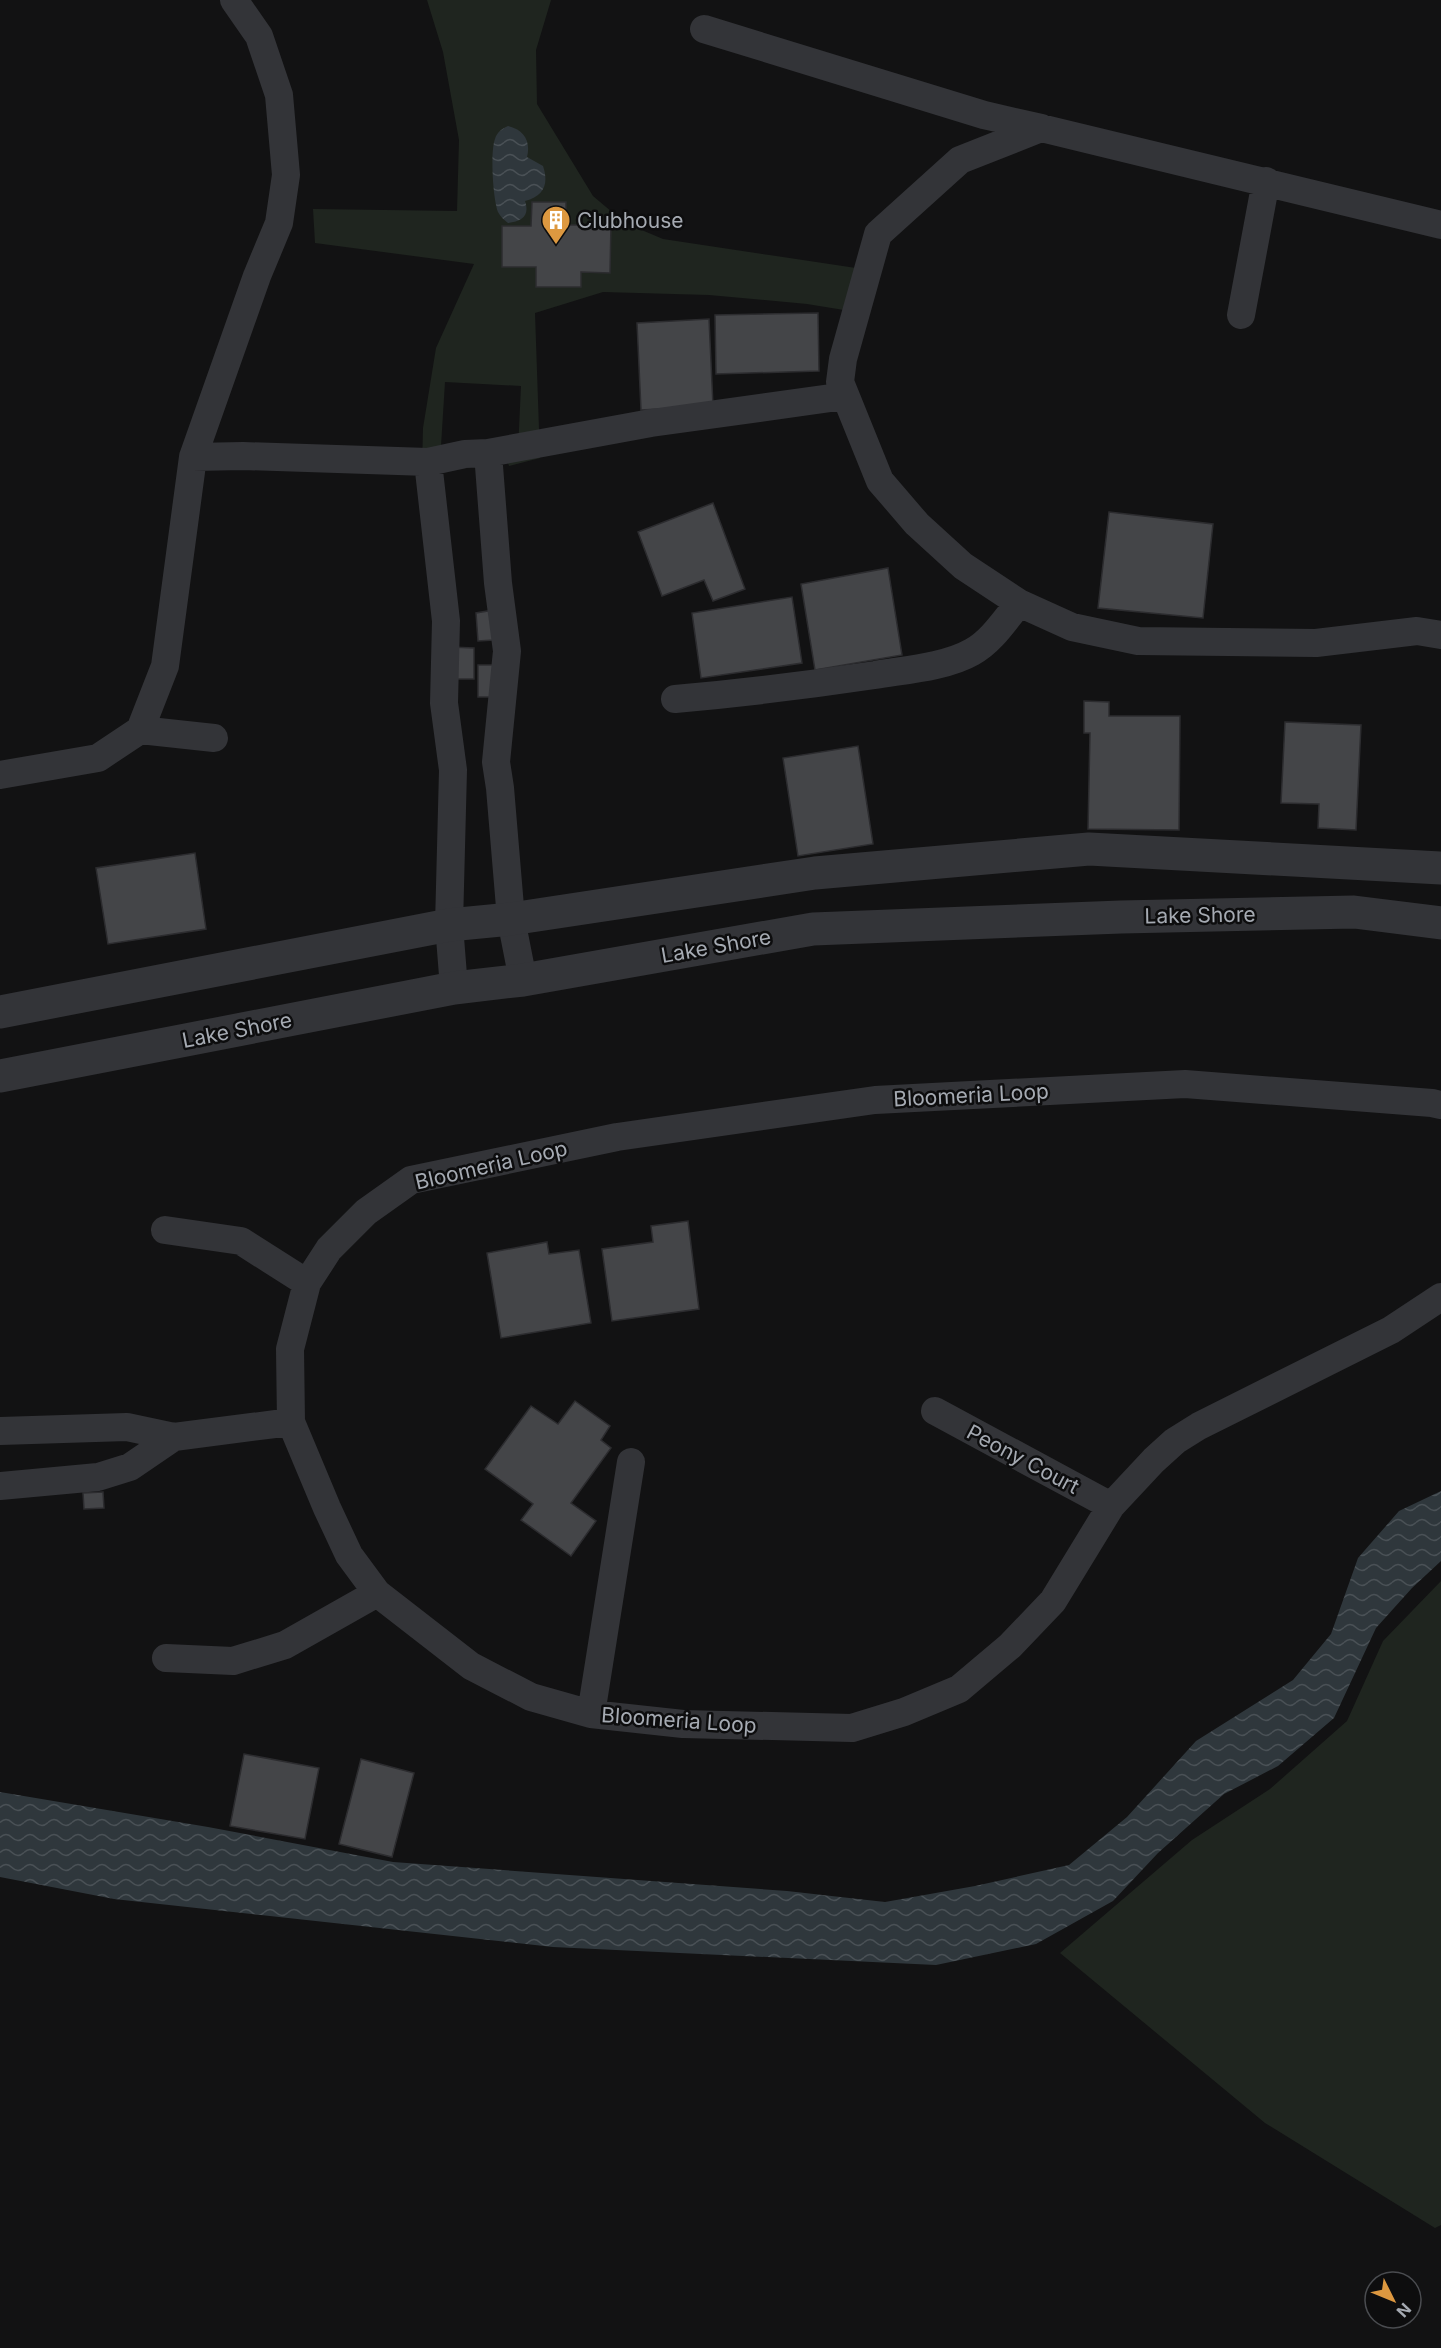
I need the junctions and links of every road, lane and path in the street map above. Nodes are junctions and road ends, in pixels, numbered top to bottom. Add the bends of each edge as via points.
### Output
1 (234, 0) edge
2 (704, 29) dead end
3 (1041, 128) junction
4 (1266, 181) junction
5 (1441, 225) edge
6 (1241, 315) dead end
7 (845, 396) junction
8 (488, 453) junction
9 (193, 457) junction
10 (428, 462) junction
11 (1019, 603) junction
12 (1441, 635) edge
13 (675, 699) dead end
14 (140, 730) junction
15 (214, 738) dead end
16 (496, 762) junction
17 (451, 763) junction
18 (0, 775) edge
19 (1441, 868) edge
20 (511, 919) junction
21 (1441, 923) edge
22 (449, 925) junction
23 (523, 980) junction
24 (454, 988) junction
25 (0, 1012) edge
26 (0, 1076) edge
27 (1441, 1105) edge
28 (165, 1230) dead end
29 (307, 1283) junction
30 (1441, 1297) edge
31 (935, 1412) dead end
32 (291, 1422) junction
33 (0, 1431) edge
34 (174, 1437) junction
35 (631, 1462) dead end
36 (0, 1486) edge
37 (1111, 1506) junction
38 (377, 1593) junction
39 (166, 1658) dead end
40 (591, 1714) junction

1 - 9 street via 259,36 279,95 286,175 279,223
2 - 3 street via 984,115
3 - 4 street
3 - 7 street via 960,160 878,234 843,359 840,382
4 - 5 street
4 - 6 street
7 - 8 street via 651,423
7 - 11 street via 880,481 917,524 963,566
8 - 10 street
8 - 16 street via 507,651
9 - 10 street
9 - 14 street via 165,666
10 - 17 street via 446,621 444,703
11 - 12 street via 1072,627 1138,641 1316,643 1417,631
11 - 13 street via 989,639 960,658 770,690
14 - 15 street
14 - 18 street via 98,758
16 - 17 street
16 - 20 street
17 - 22 street
19 - 20 street via 1089,849 815,873
20 - 22 street
20 - 23 street
21 - 23 street, Lake Shore via 1354,912 813,929
22 - 24 street
22 - 25 street
23 - 24 street, Lake Shore
24 - 26 street, Lake Shore
27 - 29 street, Bloomeria Loop via 1185,1084 875,1100 617,1137 411,1180 366,1212 329,1250
28 - 29 street via 241,1241
29 - 32 street, Bloomeria Loop via 291,1348
30 - 37 street, Bloomeria Loop via 1391,1330 1175,1441
31 - 37 street, Peony Court
32 - 34 street
32 - 38 street, Bloomeria Loop via 350,1555
33 - 34 street via 127,1427
34 - 36 street via 130,1467 98,1477
35 - 40 street
37 - 40 street, Bloomeria Loop via 1053,1601 1010,1647 959,1689 915,1707 852,1728 683,1724
38 - 39 street via 285,1645 233,1661
38 - 40 street, Bloomeria Loop via 471,1666 531,1697

